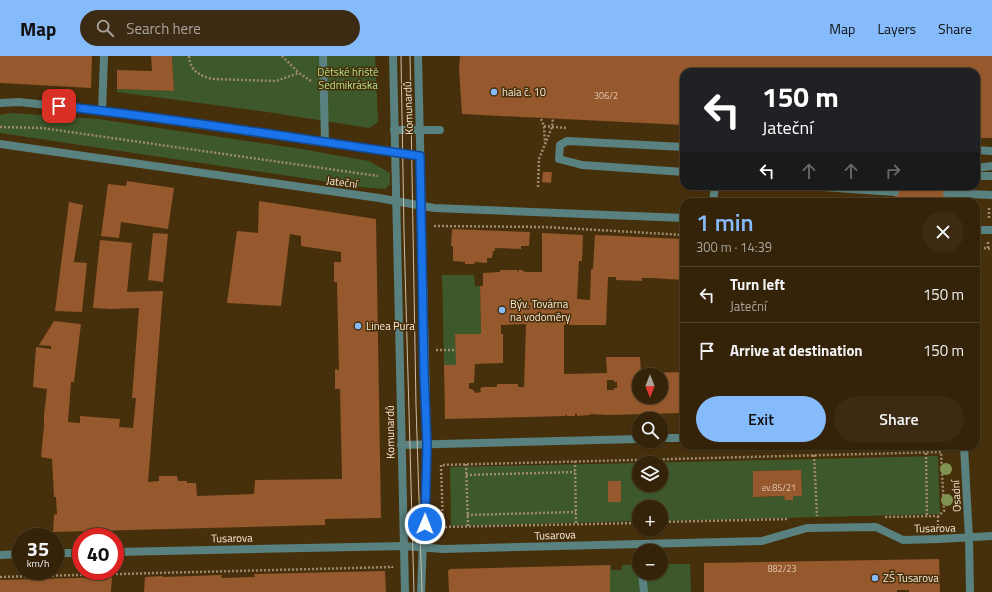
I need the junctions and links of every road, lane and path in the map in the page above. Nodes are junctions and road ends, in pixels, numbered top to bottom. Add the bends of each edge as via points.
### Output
1 (104, 56) edge
2 (189, 56) edge
3 (282, 56) edge
4 (323, 56) edge
5 (393, 56) edge
6 (418, 56) edge
7 (300, 73) junction
8 (324, 91) junction
9 (0, 103) edge
10 (102, 110) junction
11 (541, 119) dead end
12 (553, 120) dead end
13 (0, 127) edge
14 (394, 130) junction
15 (420, 130) junction
16 (440, 130) dead end
17 (325, 142) junction
18 (0, 144) edge
19 (545, 146) junction
20 (680, 147) edge
21 (980, 150) edge
22 (992, 151) edge
23 (395, 152) junction
24 (420, 156) junction
25 (992, 166) edge
26 (980, 168) edge
27 (680, 172) edge
28 (378, 176) dead end
29 (980, 176) edge
30 (992, 176) edge
31 (538, 187) dead end
32 (866, 190) edge
33 (895, 192) dead end
34 (947, 193) dead end
35 (992, 195) edge
36 (396, 201) junction
37 (421, 206) junction
38 (680, 218) edge
39 (980, 230) edge
40 (992, 230) edge
41 (433, 231) dead end
42 (680, 235) edge
43 (984, 248) dead end
44 (992, 249) edge
45 (444, 350) dead end
46 (456, 350) dead end
47 (668, 438) edge
48 (680, 438) edge
49 (632, 439) edge
50 (427, 444) junction
51 (401, 445) junction
52 (964, 450) edge
53 (926, 453) junction
54 (814, 456) junction
55 (575, 461) junction
56 (466, 464) junction
57 (575, 472) junction
58 (466, 475) junction
59 (576, 512) junction
60 (467, 515) junction
61 (927, 516) junction
62 (880, 517) dead end
63 (817, 518) dead end
64 (793, 519) dead end
65 (668, 522) edge
66 (632, 523) edge
67 (576, 524) junction
68 (468, 527) junction
69 (992, 536) edge
70 (969, 538) junction
71 (404, 546) junction
72 (668, 546) edge
73 (424, 547) junction
74 (632, 547) edge
75 (124, 552) edge
76 (0, 554) edge
77 (12, 554) edge
78 (392, 573) dead end
79 (0, 577) edge
80 (643, 580) edge
81 (405, 592) edge
82 (421, 592) edge
83 (644, 592) edge
84 (970, 592) edge

1 - 10 street
2 - 7 path via 189,62 195,72 213,79 276,81
3 - 7 path
4 - 8 street
5 - 14 street, Komunardů
6 - 15 street, Komunardů
7 - 8 path
8 - 17 street
9 - 10 street via 19,102
10 - 17 street
11 - 19 path
12 - 19 path
13 - 28 path via 42,128
14 - 15 street
14 - 23 street, Komunardů
15 - 16 street
15 - 24 street, Komunardů
17 - 23 street
18 - 36 street, Jateční
19 - 31 path via 540,159
20 - 27 street via 567,141 560,145 559,159 582,165
21 - 22 street
23 - 24 street
23 - 36 street, Komunardů
24 - 37 street, Komunardů
25 - 26 street
29 - 30 street
32 - 33 street
34 - 35 street
36 - 37 street, Jateční
36 - 51 street, Komunardů
37 - 38 street, Jateční
37 - 50 street, Komunardů
39 - 40 street
41 - 42 path via 434,225
43 - 44 path
45 - 46 path
47 - 48 street
49 - 50 street
50 - 51 street
50 - 73 street, Komunardů
51 - 71 street, Komunardů
52 - 70 street, Osadní
53 - 54 path
53 - 61 path
53 - 61 path via 941,452 944,511 938,516
54 - 55 path
54 - 63 path
55 - 56 path
55 - 57 path
56 - 58 path
56 - 68 path via 441,465 443,528
57 - 58 path
57 - 59 path
58 - 60 path
59 - 60 path
59 - 67 path
60 - 68 path
61 - 62 path
64 - 65 path
66 - 67 path
67 - 68 path
69 - 70 street, Tusarova
70 - 72 street, Tusarova via 904,540 876,527 807,528 762,541
70 - 84 street, Osadní
71 - 73 street, Tusarova
71 - 75 street, Tusarova
71 - 81 street, Komunardů
73 - 74 street, Tusarova
73 - 82 street, Komunardů
76 - 77 street
78 - 79 path via 392,567
80 - 83 street

